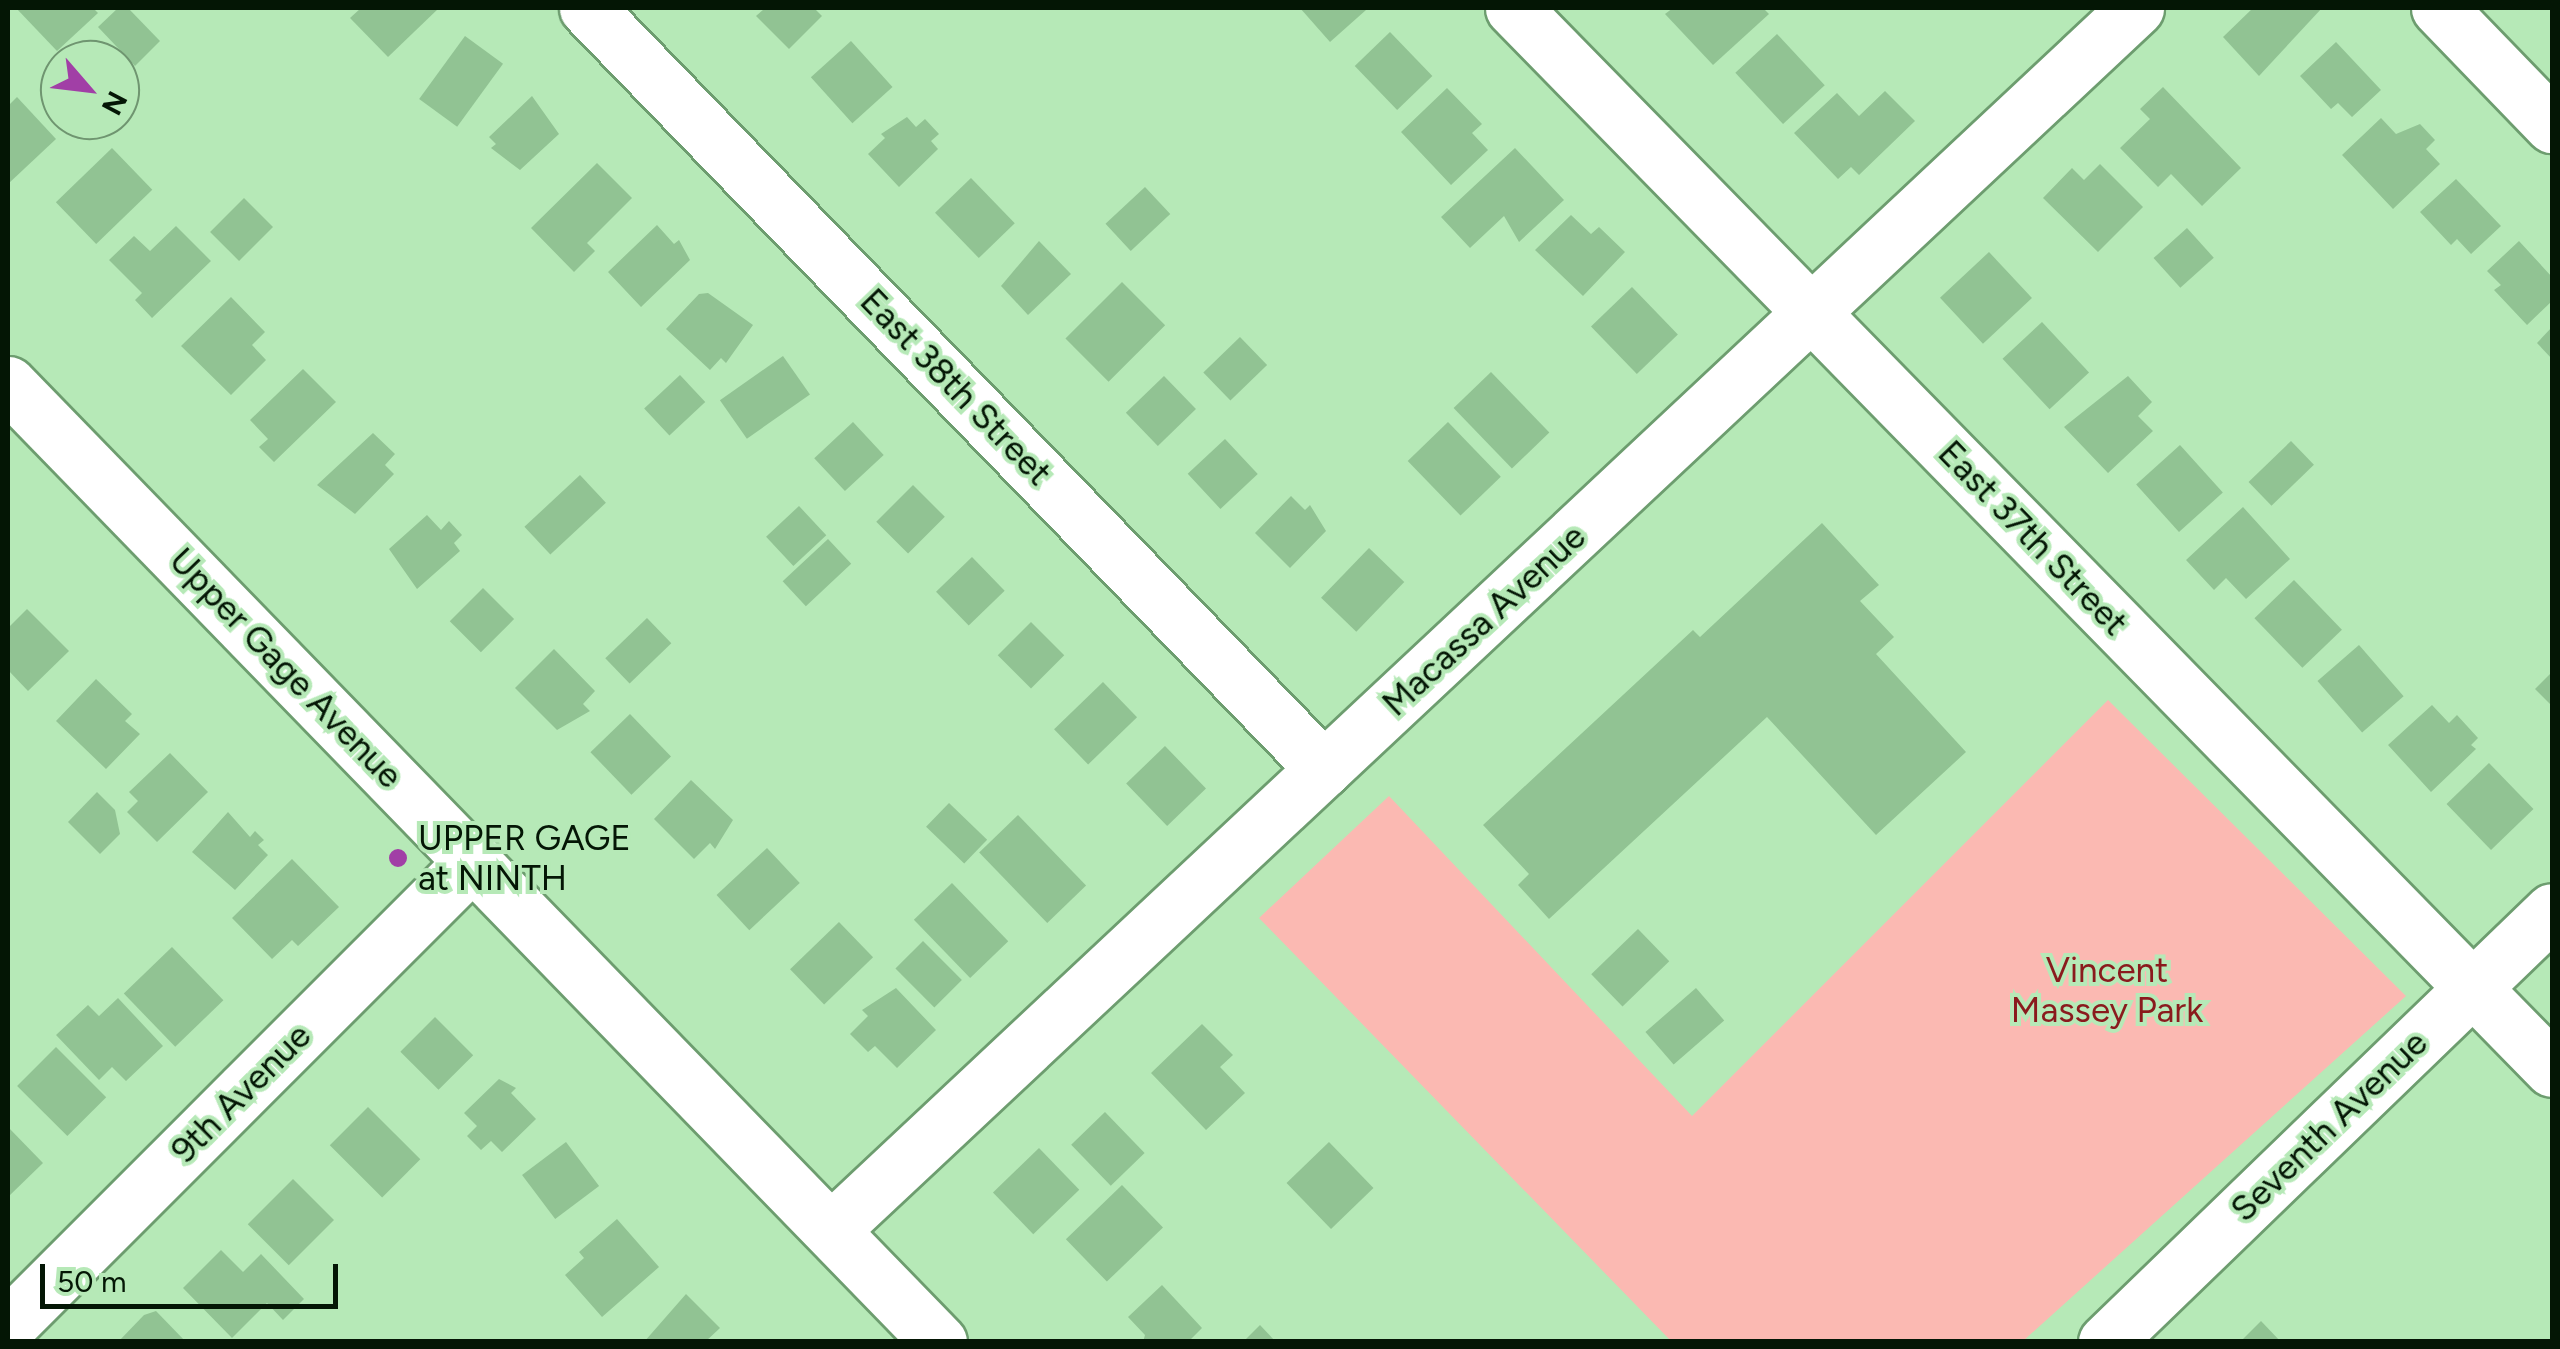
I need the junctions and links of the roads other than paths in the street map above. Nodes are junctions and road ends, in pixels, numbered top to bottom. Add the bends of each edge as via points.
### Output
1 (587, 8) edge
2 (1514, 8) edge
3 (2136, 8) edge
4 (2439, 8) edge
5 (2552, 124) edge
6 (1814, 313) junction
7 (8, 384) edge
8 (1324, 770) junction
9 (474, 860) junction
10 (2552, 911) edge
11 (2472, 987) junction
12 (2552, 1069) edge
13 (832, 1230) junction
14 (8, 1326) edge
15 (939, 1342) edge
16 (2106, 1342) edge

1 - 8 street, East 38th Street
2 - 6 street, East 37th Street
3 - 6 street, Macassa Avenue
4 - 5 street
6 - 8 street, Macassa Avenue
6 - 11 street, East 37th Street
7 - 9 street, Upper Gage Avenue
8 - 13 street, Macassa Avenue
9 - 13 street, Upper Gage Avenue
9 - 14 street, 9th Avenue
10 - 11 street, Seventh Avenue
11 - 12 street, East 37th Street
11 - 16 street, Seventh Avenue
13 - 15 street, Upper Gage Avenue

